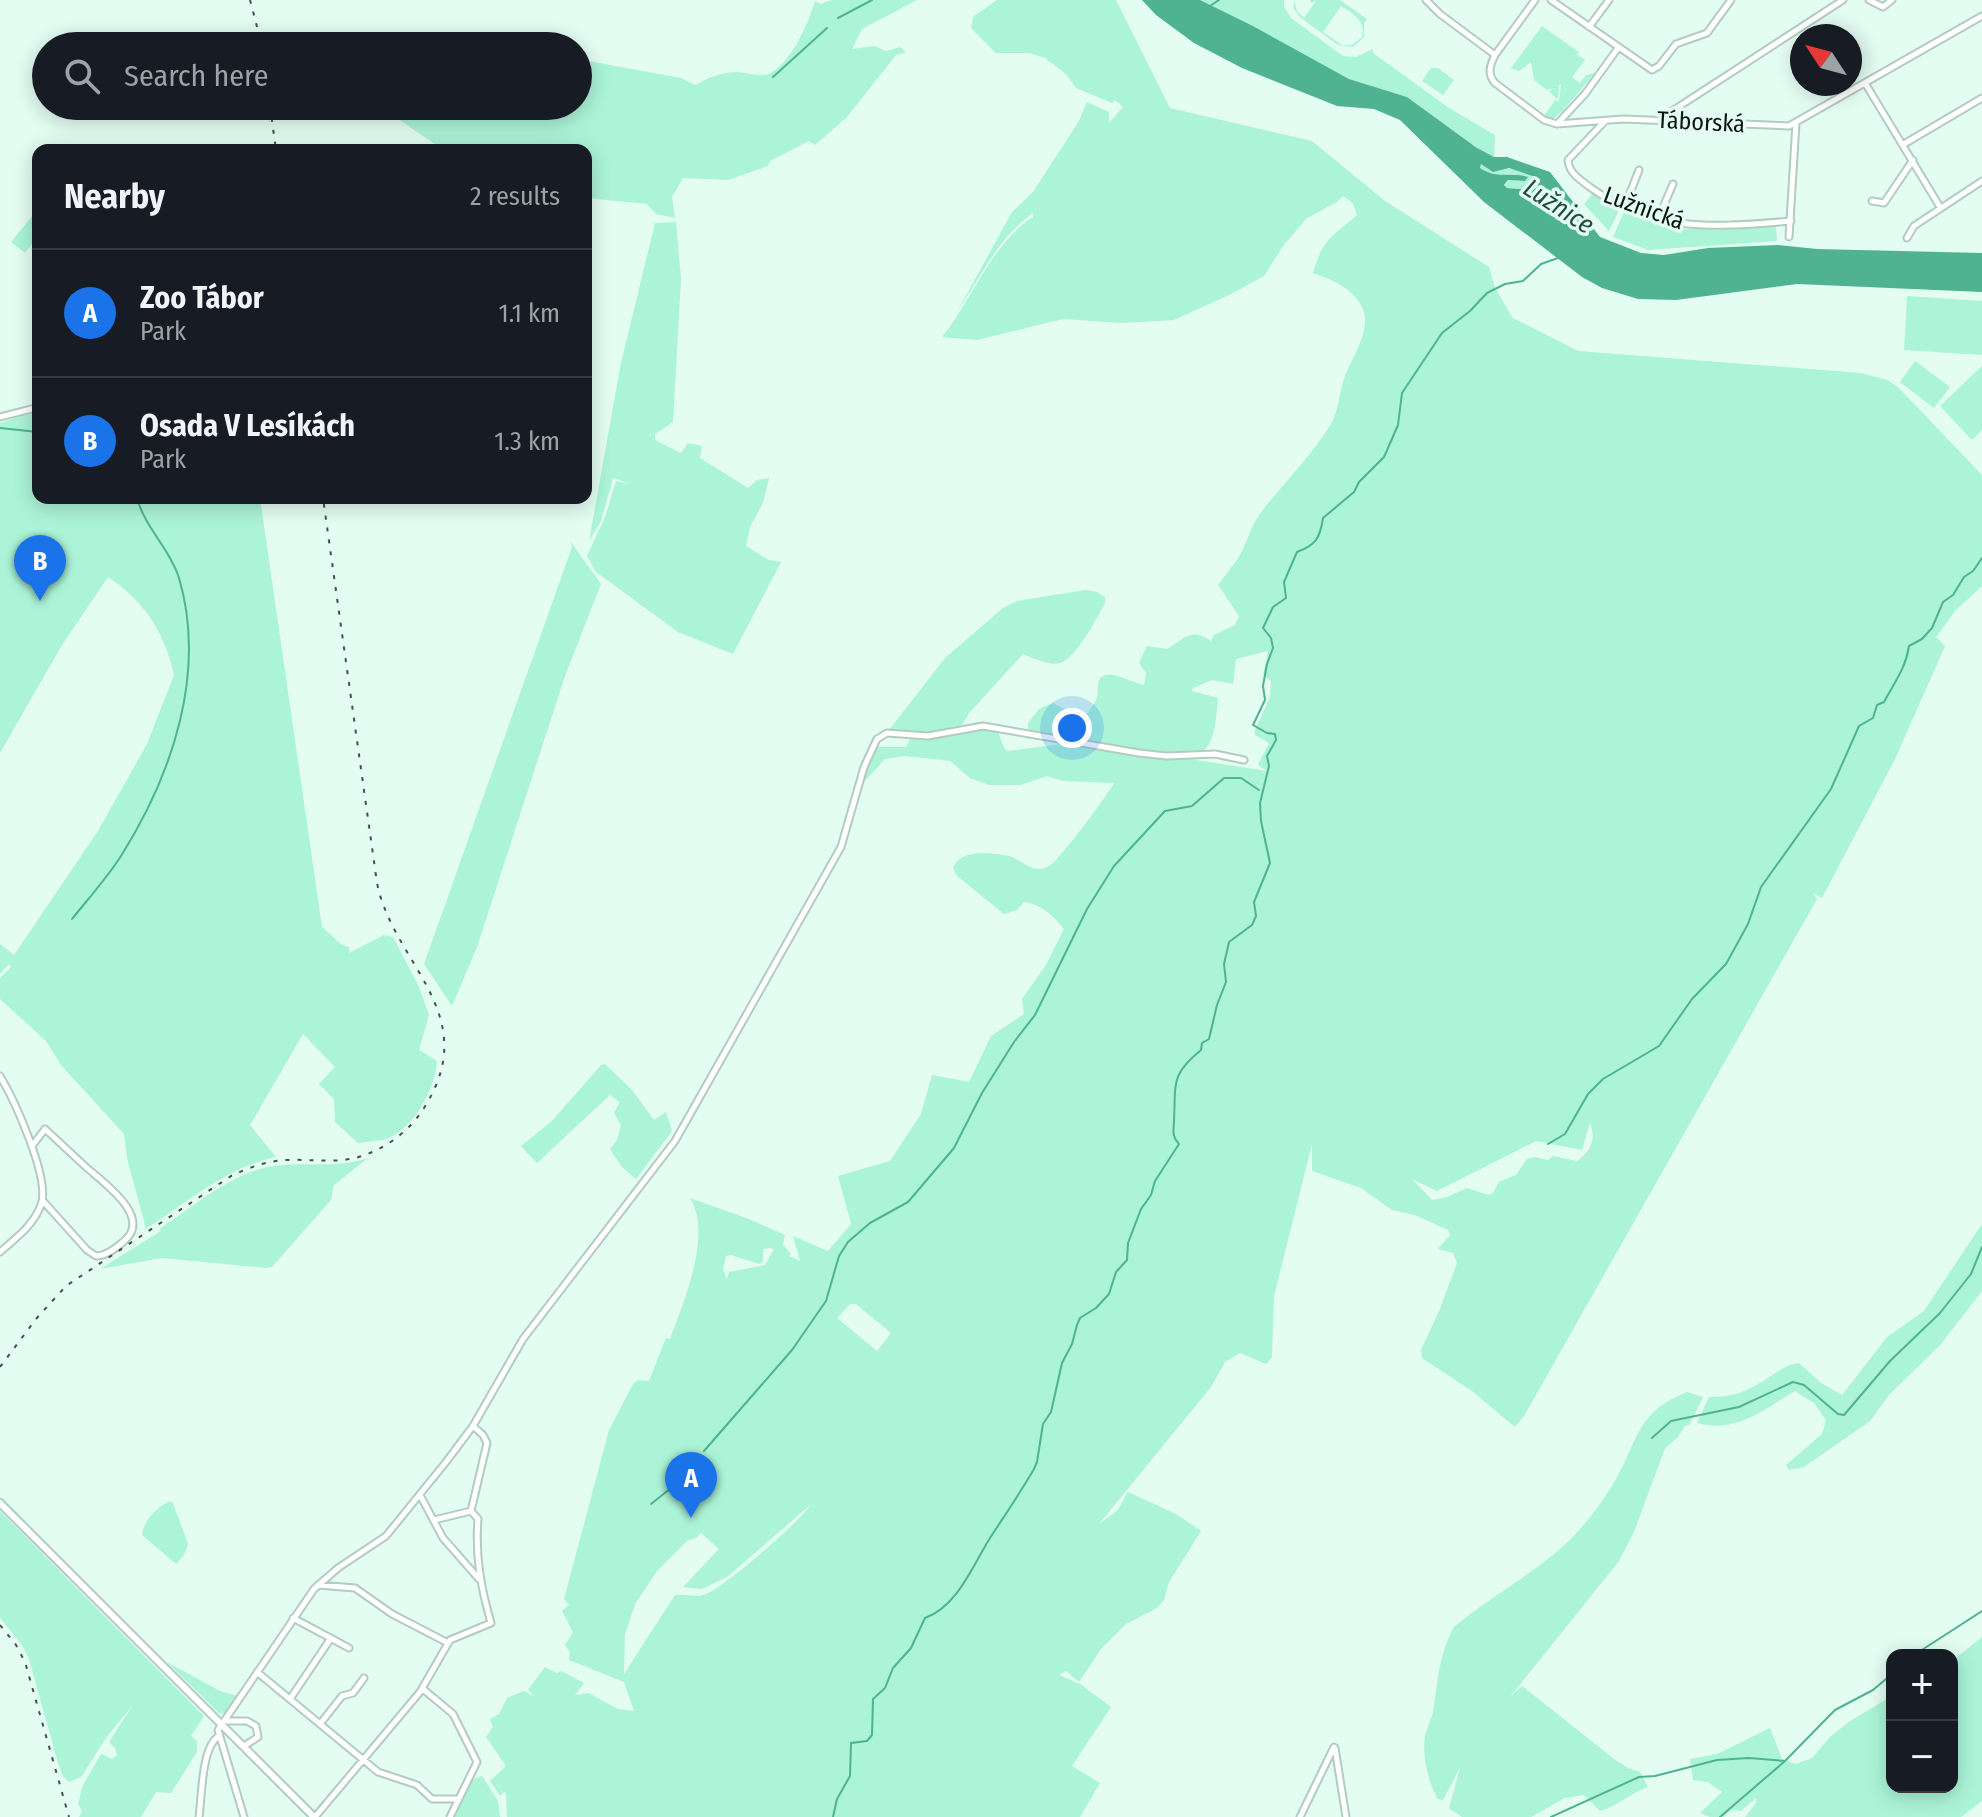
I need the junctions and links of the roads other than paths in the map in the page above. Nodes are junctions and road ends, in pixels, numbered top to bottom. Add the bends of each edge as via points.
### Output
1 (1426, 0) edge
2 (1535, 0) edge
3 (1551, 0) edge
4 (1609, 0) edge
5 (1730, 0) edge
6 (1843, 0) edge
7 (1869, 0) edge
8 (1892, 0) edge
9 (1982, 16) edge
10 (1589, 27) junction
11 (1618, 48) junction
12 (1495, 55) junction
13 (1865, 83) junction
14 (1982, 98) edge
15 (1572, 109) junction
16 (1606, 120) junction
17 (1664, 120) junction
18 (1588, 122) junction
19 (1796, 123) junction
20 (1557, 124) junction
21 (1904, 144) junction
22 (1913, 160) junction
23 (1639, 170) dead end
24 (1982, 181) edge
25 (1673, 184) dead end
26 (1872, 201) dead end
27 (1625, 206) junction
28 (1940, 207) junction
29 (1658, 219) junction
30 (1791, 221) junction
31 (1789, 237) dead end
32 (1907, 238) dead end
33 (32, 409) edge
34 (0, 417) edge
35 (1244, 760) dead end
36 (1, 1080) edge
37 (32, 1146) junction
38 (43, 1201) junction
39 (0, 1252) edge
40 (473, 1426) junction
41 (420, 1495) junction
42 (0, 1503) edge
43 (471, 1511) junction
44 (434, 1520) junction
45 (480, 1579) junction
46 (318, 1585) junction
47 (293, 1618) junction
48 (331, 1638) junction
49 (448, 1643) junction
50 (349, 1648) dead end
51 (257, 1672) junction
52 (364, 1678) dead end
53 (423, 1689) junction
54 (290, 1699) junction
55 (225, 1723) junction
56 (320, 1724) junction
57 (219, 1736) junction
58 (244, 1746) junction
59 (363, 1760) junction
60 (459, 1799) junction
61 (199, 1817) edge
62 (244, 1817) edge
63 (315, 1817) edge
64 (450, 1817) edge
65 (1300, 1817) edge
66 (1346, 1817) edge

1 - 12 street
2 - 12 street
3 - 10 street
4 - 10 street
5 - 11 street via 1707,33 1676,44 1656,69
6 - 17 street
7 - 8 street via 1883,7
9 - 13 street, Táborská
10 - 11 street
11 - 15 street
12 - 20 street via 1493,81
13 - 19 street, Táborská
13 - 21 street
14 - 21 street
15 - 18 street
15 - 20 street
16 - 17 street, Táborská
16 - 18 street, Táborská
16 - 27 street, Lužnická via 1568,164 1601,195
17 - 19 street, Táborská
18 - 20 street, Táborská
19 - 30 street
21 - 22 street
22 - 26 street via 1884,203
22 - 28 street
23 - 27 street
24 - 28 street
25 - 29 street
27 - 29 street, Lužnická
28 - 32 street
29 - 30 street, Lužnická via 1696,226
30 - 31 street
33 - 34 street
35 - 40 street via 1215,754 1139,753 983,726 932,736 880,736 870,750 841,847 679,1134 529,1330
36 - 37 street
37 - 38 street
37 - 38 street via 45,1129 127,1206 131,1235 96,1256
38 - 39 street via 29,1226
40 - 41 street
40 - 43 street via 488,1446
41 - 44 street
41 - 46 street via 386,1536
42 - 55 street
43 - 44 street
43 - 45 street via 478,1519
44 - 45 street via 449,1546
45 - 49 street via 491,1623
46 - 47 street
46 - 49 street via 355,1588
47 - 48 street
47 - 51 street
48 - 50 street
48 - 54 street
49 - 53 street
51 - 54 street
51 - 55 street
52 - 56 street
53 - 59 street
53 - 60 street via 453,1714 477,1762
54 - 56 street
55 - 57 street
55 - 58 street
55 - 58 street via 247,1721 256,1726 258,1737
56 - 59 street
57 - 61 street via 208,1753
57 - 62 street
58 - 63 street
59 - 60 street via 378,1772 417,1785 432,1799
59 - 63 street
60 - 64 street
65 - 66 street via 1334,1747

